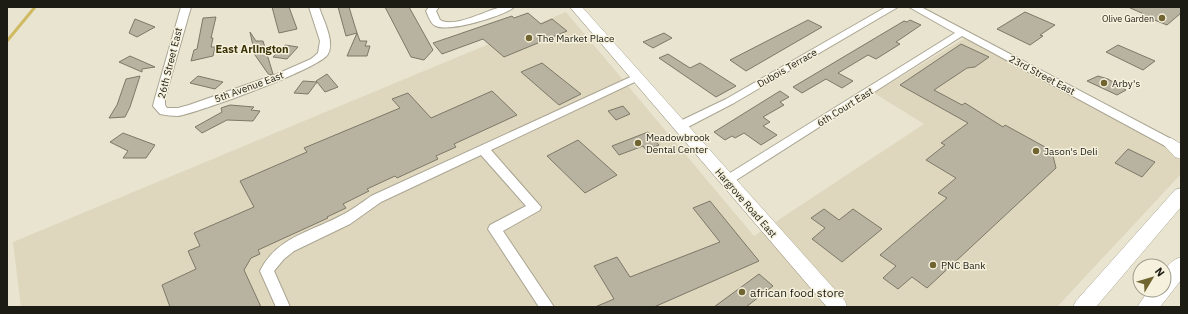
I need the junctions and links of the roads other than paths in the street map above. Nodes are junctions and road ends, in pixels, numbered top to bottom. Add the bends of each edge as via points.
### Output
1 (186, 7) edge
2 (314, 7) edge
3 (434, 7) edge
4 (509, 7) edge
5 (576, 7) edge
6 (893, 7) edge
7 (914, 7) edge
8 (962, 32) junction
9 (637, 77) junction
10 (171, 112) joint
11 (680, 126) junction
12 (1178, 148) edge
13 (482, 149) junction
14 (726, 181) junction
15 (1181, 195) edge
16 (1181, 264) edge
17 (1172, 276) edge
18 (1155, 298) edge
19 (283, 307) edge
20 (546, 307) edge
21 (838, 307) edge
22 (1083, 307) edge
23 (1148, 307) edge

1 - 10 street, 26th Street East via 160,98 159,106 164,111
2 - 10 street, 5th Avenue East via 325,41 322,54 305,66 281,76 193,108
3 - 4 street via 431,11 433,17 443,26 454,25
5 - 9 main road, Hargrove Road East
6 - 11 street, Dubois Terrace
7 - 8 street, 23rd Street East
8 - 12 street, 23rd Street East
8 - 14 street, 6th Court East
9 - 11 main road, Hargrove Road East
9 - 13 street
11 - 14 main road, Hargrove Road East
13 - 19 street via 378,198 345,220 280,253 266,271
13 - 20 street via 535,207 495,228
14 - 21 main road, Hargrove Road East
15 - 22 highway
16 - 17 highway
18 - 23 highway

